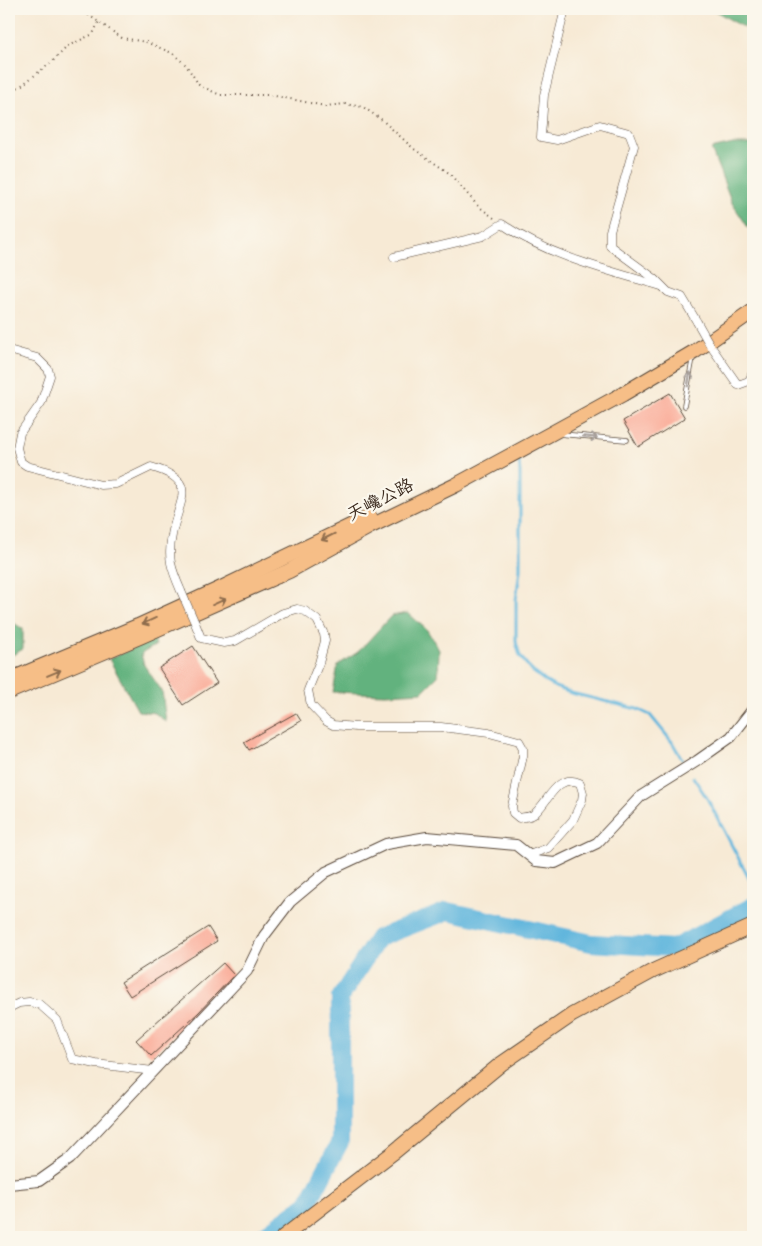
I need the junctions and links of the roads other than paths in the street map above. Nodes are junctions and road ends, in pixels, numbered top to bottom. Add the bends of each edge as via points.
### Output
1 (565, 9) edge
2 (394, 257) dead end
3 (663, 286) junction
4 (753, 302) edge
5 (753, 311) edge
6 (9, 350) edge
7 (694, 352) junction
8 (753, 372) edge
9 (684, 406) dead end
10 (552, 433) junction
11 (627, 440) dead end
12 (9, 680) edge
13 (9, 692) edge
14 (753, 709) edge
15 (529, 855) junction
16 (753, 926) edge
17 (753, 935) edge
18 (9, 1008) edge
19 (153, 1071) junction
20 (396, 1155) junction
21 (9, 1184) edge
22 (283, 1237) edge
23 (297, 1237) edge

1 - 3 street via 544,95 541,137 556,140 600,126 629,133 634,146 610,232 610,246
2 - 3 street via 483,236 502,224 539,246
3 - 8 street, bridge via 668,292 682,297 738,385 749,381
4 -> 12 highway, 天巉公路 via 616,391 458,473 219,589
5 - 7 highway, 天巉公路
6 - 15 street, bridge via 37,358 48,368 50,376 41,402 20,433 17,448 21,462 101,485 116,484 151,467 166,471 178,480 184,493 172,535 170,564 202,638 224,643 235,641 283,613 305,610 317,620 324,634 320,663 308,690 311,705 326,721 333,725 356,727 441,727 490,732 519,741 523,756 512,806 513,813 519,818 533,815 565,781 573,779 580,782 582,800 572,820 548,848
9 -> 7 lane
7 - 10 highway, 天巉公路
10 -> 11 lane
13 -> 10 highway, 天巉公路 via 289,571
14 - 15 street via 731,737 641,796 596,843 555,863 536,861
15 - 19 street via 516,845 427,837 386,844 326,872 290,902 264,936 247,970
16 - 20 highway via 653,971 572,1015 501,1064
17 - 20 highway via 657,979 577,1023
18 - 19 street via 19,1003 39,1004 57,1020 72,1059
19 - 21 street via 70,1159 39,1181
20 - 22 highway
20 - 23 highway

